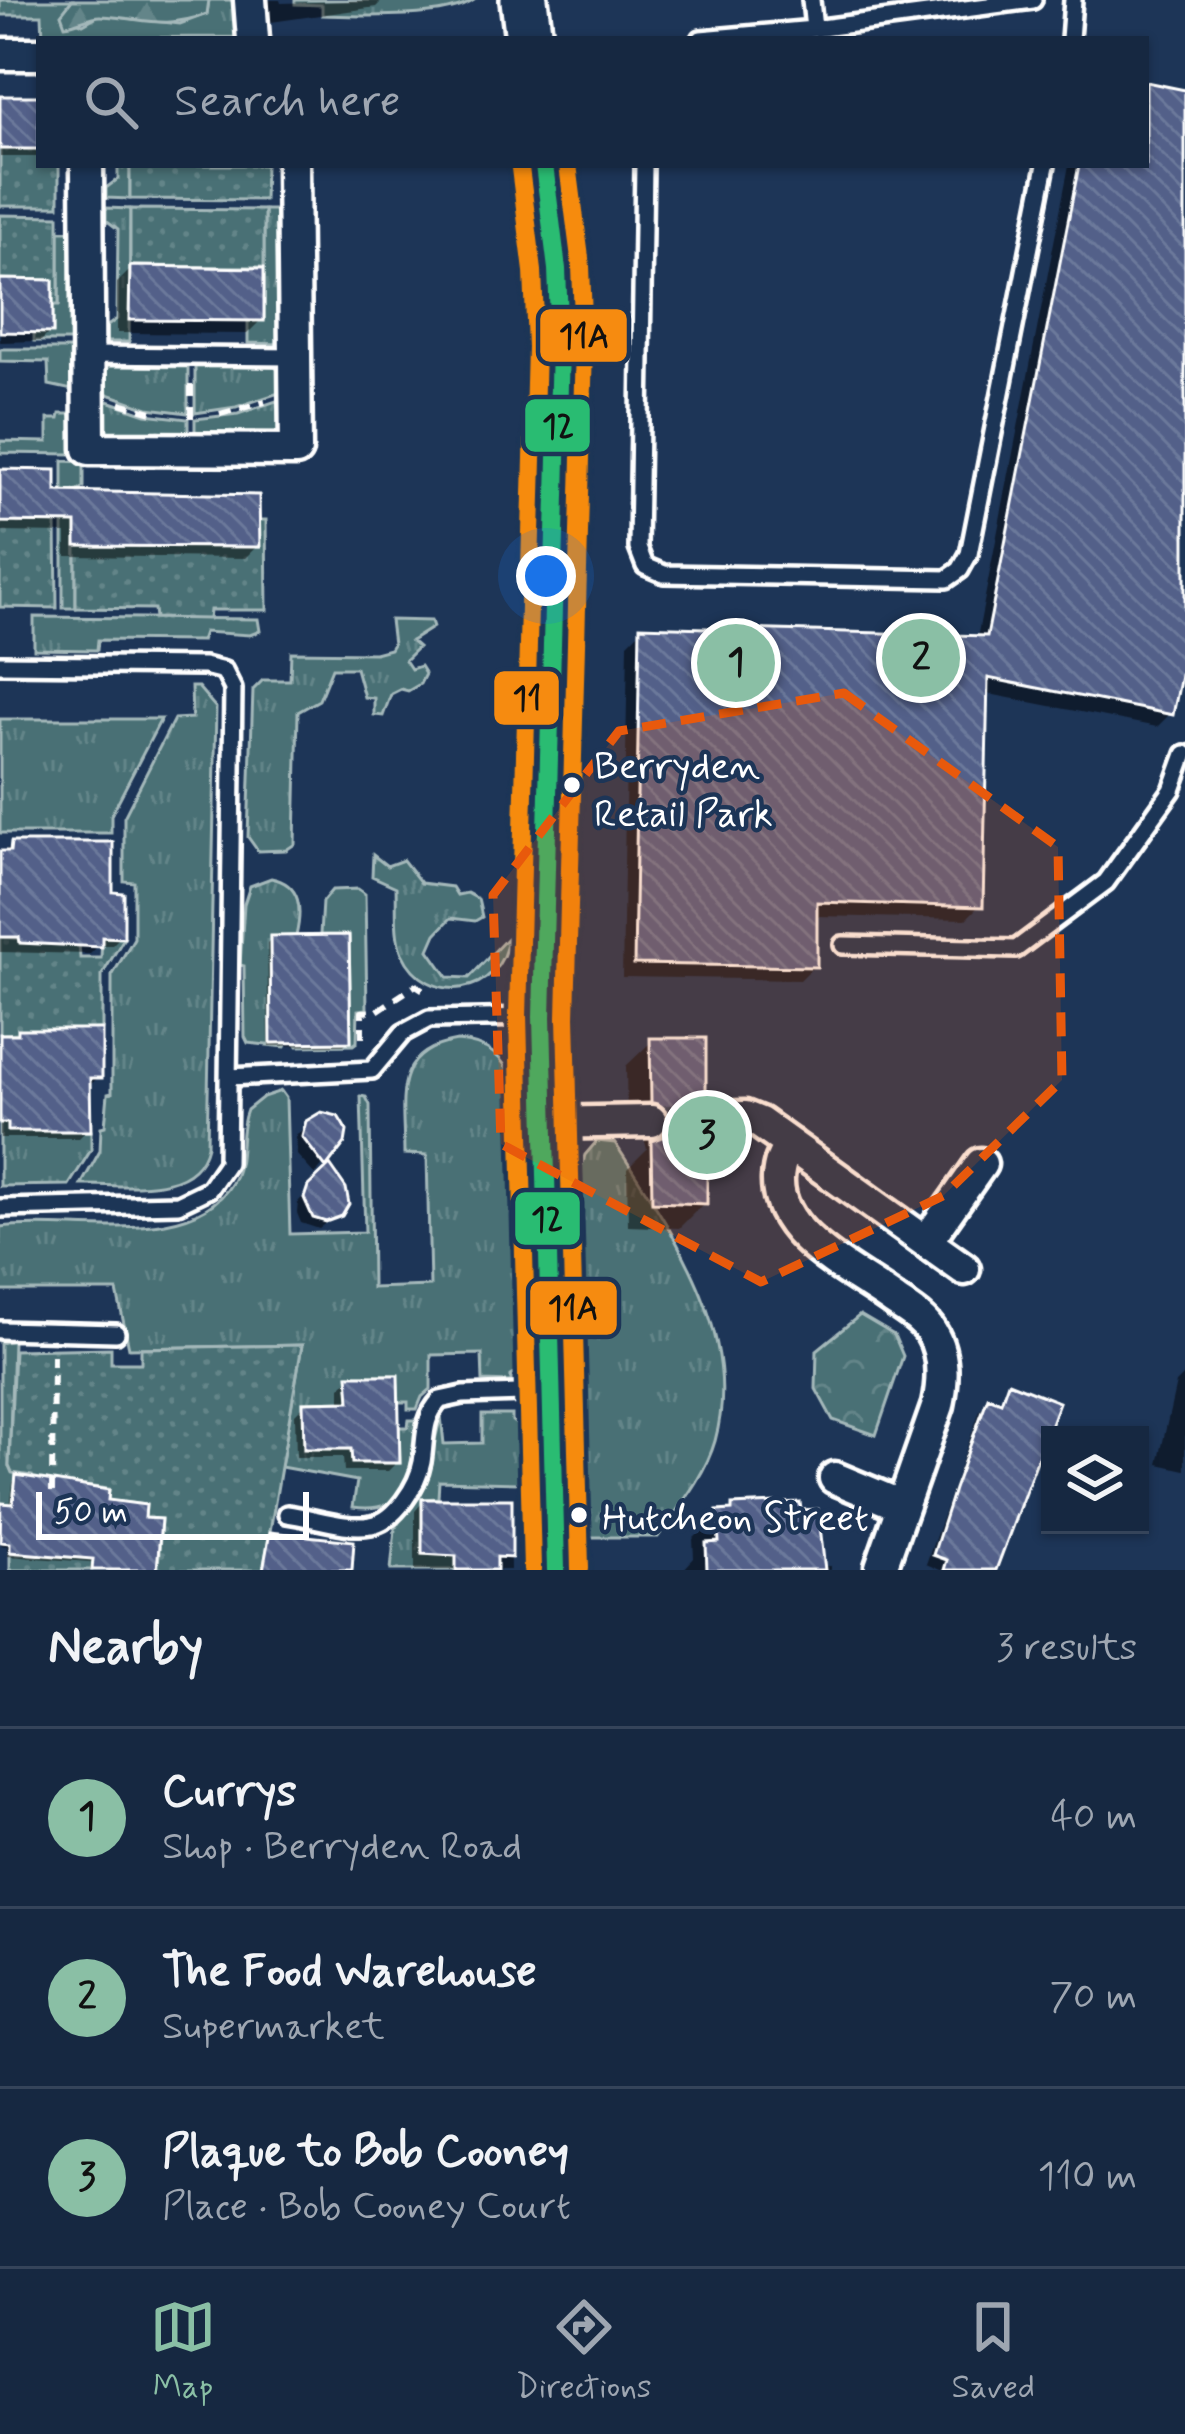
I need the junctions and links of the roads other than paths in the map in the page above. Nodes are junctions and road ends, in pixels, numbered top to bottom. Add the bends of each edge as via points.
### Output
1 (250, 0) edge
2 (524, 0) edge
3 (811, 0) edge
4 (1033, 0) edge
5 (1073, 0) edge
6 (814, 29) junction
7 (253, 36) edge
8 (530, 36) edge
9 (734, 36) edge
10 (1070, 36) edge
11 (0, 54) edge
12 (36, 54) edge
13 (88, 168) edge
14 (292, 168) edge
15 (544, 168) edge
16 (644, 168) edge
17 (1045, 168) edge
18 (88, 356) junction
19 (295, 357) junction
20 (0, 664) edge
21 (1185, 754) edge
22 (843, 945) dead end
23 (542, 1017) junction
24 (229, 1077) junction
25 (706, 1118) tunnel mouth
26 (651, 1121) tunnel mouth
27 (543, 1123) junction
28 (791, 1145) junction
29 (981, 1164) dead end
30 (0, 1208) edge
31 (926, 1242) junction
32 (964, 1269) dead end
33 (0, 1330) edge
34 (116, 1333) dead end
35 (551, 1392) junction
36 (835, 1478) dead end
37 (902, 1506) junction
38 (287, 1514) dead end
39 (881, 1567) edge
40 (556, 1570) edge

1 - 7 street
2 - 8 main road
3 - 6 lane
4 - 6 lane
5 - 10 lane
6 - 9 lane
11 - 12 street
13 - 18 street
14 - 19 street
15 - 23 main road via 557,268 560,407
16 - 17 lane via 638,548 645,566 664,574 947,579 969,554
18 - 19 lane
18 - 19 street via 89,449 192,450 296,450
20 - 24 lane via 204,666 228,675
21 - 22 lane via 1172,790 1106,882 1016,949
23 - 24 lane via 432,1018 403,1034 372,1070
23 - 27 main road
24 - 30 lane via 226,1163 202,1196 168,1206
25 - 28 street via 745,1117
26 - 27 street
27 - 35 main road
28 - 31 street
28 - 37 street via 778,1174 787,1220 922,1320 940,1350 938,1405
29 - 31 street
31 - 32 street
33 - 34 lane
35 - 38 lane via 440,1400 426,1422 414,1485 378,1523
35 - 40 main road
36 - 37 street
37 - 39 street

